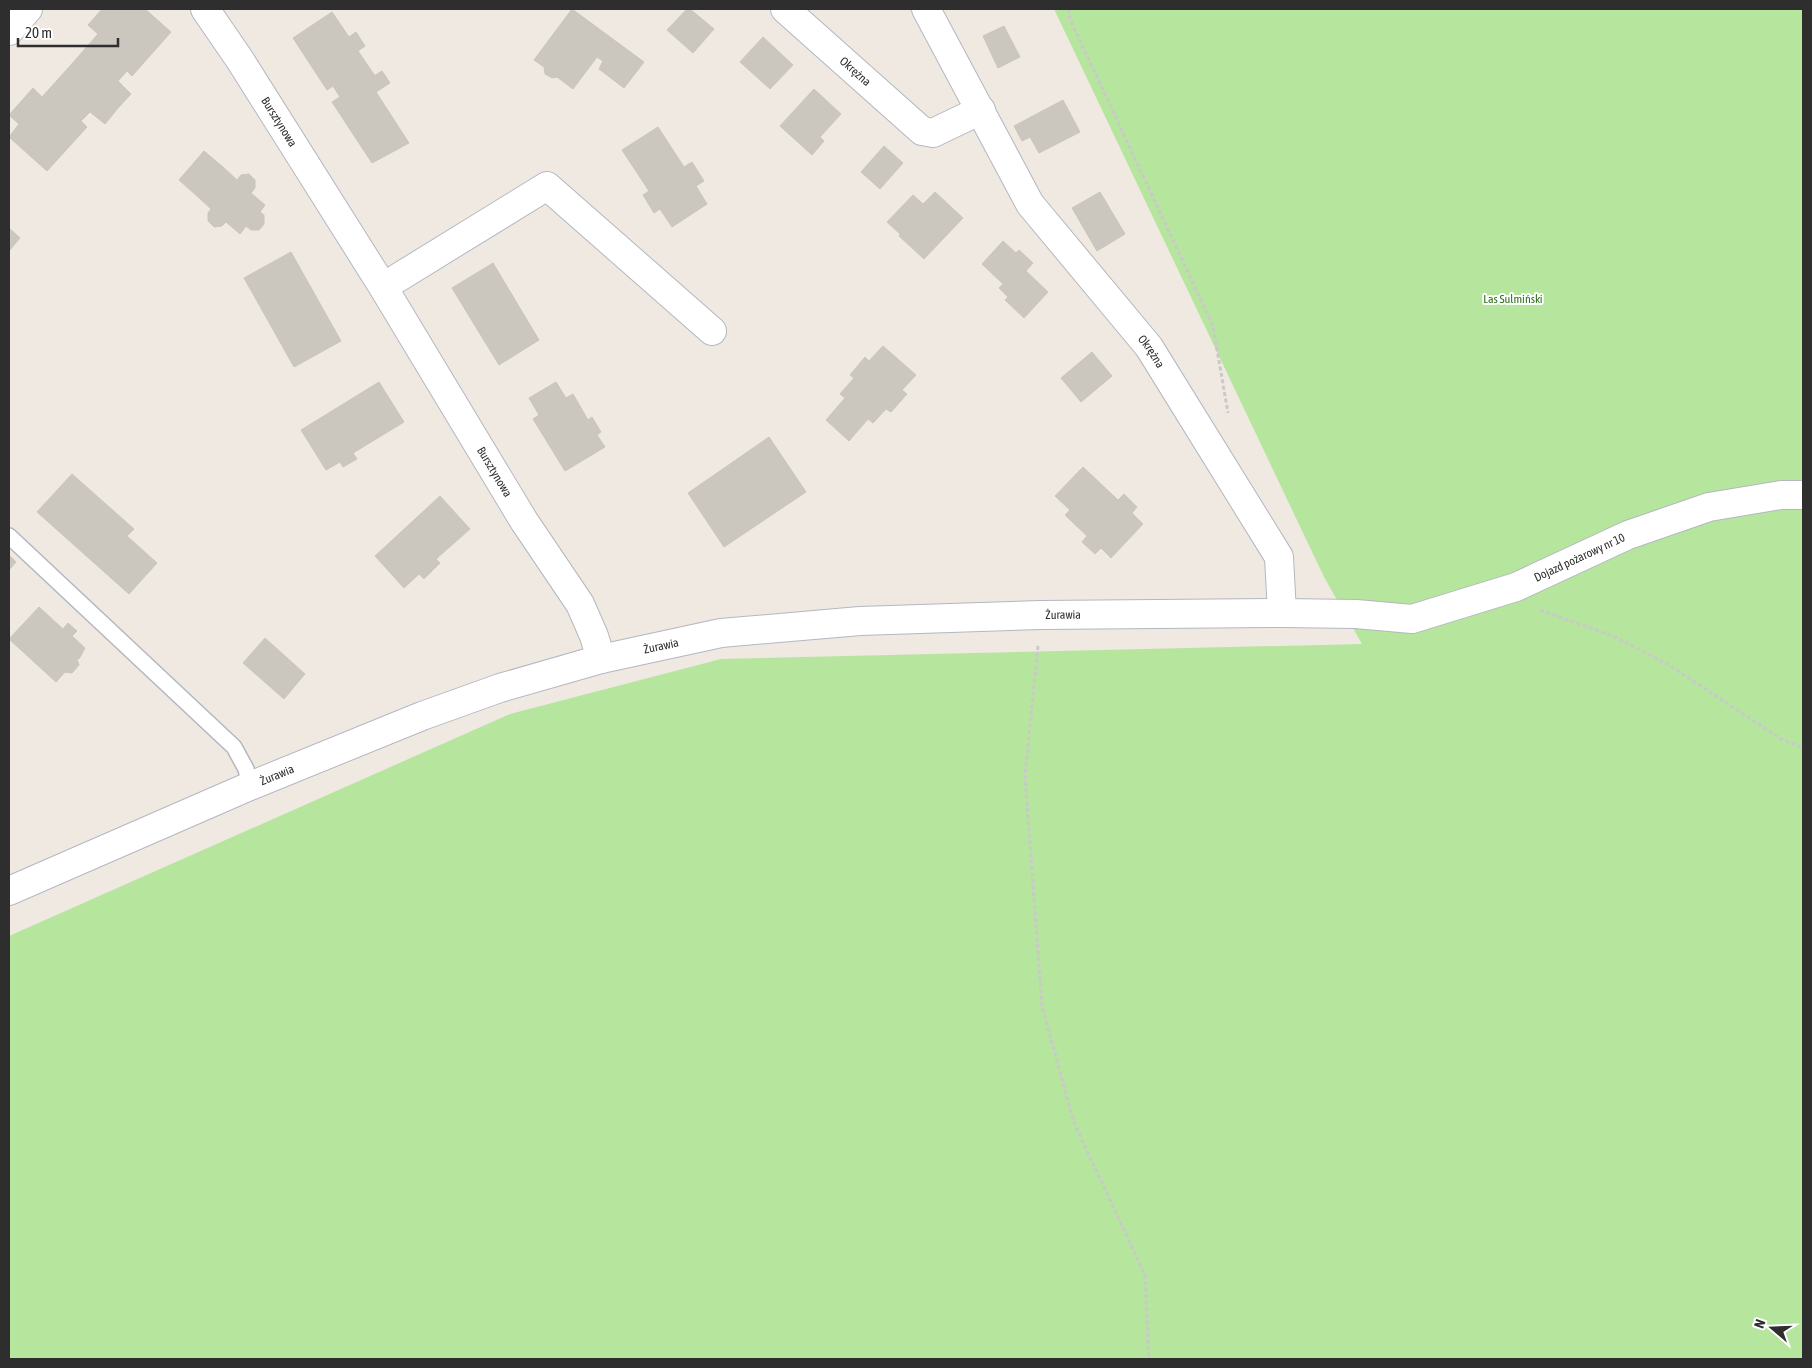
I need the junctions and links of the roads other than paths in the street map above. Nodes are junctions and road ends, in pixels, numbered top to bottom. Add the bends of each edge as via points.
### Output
1 (28, 9) edge
2 (205, 9) edge
3 (785, 9) edge
4 (926, 9) edge
5 (9, 31) edge
6 (981, 110) junction
7 (383, 287) junction
8 (712, 331) dead end
9 (1803, 495) edge
10 (9, 536) edge
11 (1282, 613) junction
12 (1356, 614) joint
13 (601, 659) junction
14 (250, 786) junction
15 (9, 891) edge

1 - 5 street
2 - 7 street, Bursztynowa
3 - 6 street, Okrężna via 922,131 934,133
4 - 6 street, Okrężna
6 - 11 street, Okrężna via 1030,204 1149,347 1279,557
7 - 8 street via 547,186
7 - 13 street, Bursztynowa via 524,521 580,604
9 - 12 street, Dojazd pożarowy nr 10 via 1709,508 1628,535 1516,588 1412,619
10 - 14 lane via 234,747 246,769
11 - 12 street, Żurawia
11 - 13 street, Żurawia via 1041,615 860,621 731,632
13 - 14 street, Żurawia via 500,688 422,716
14 - 15 street, Żurawia

